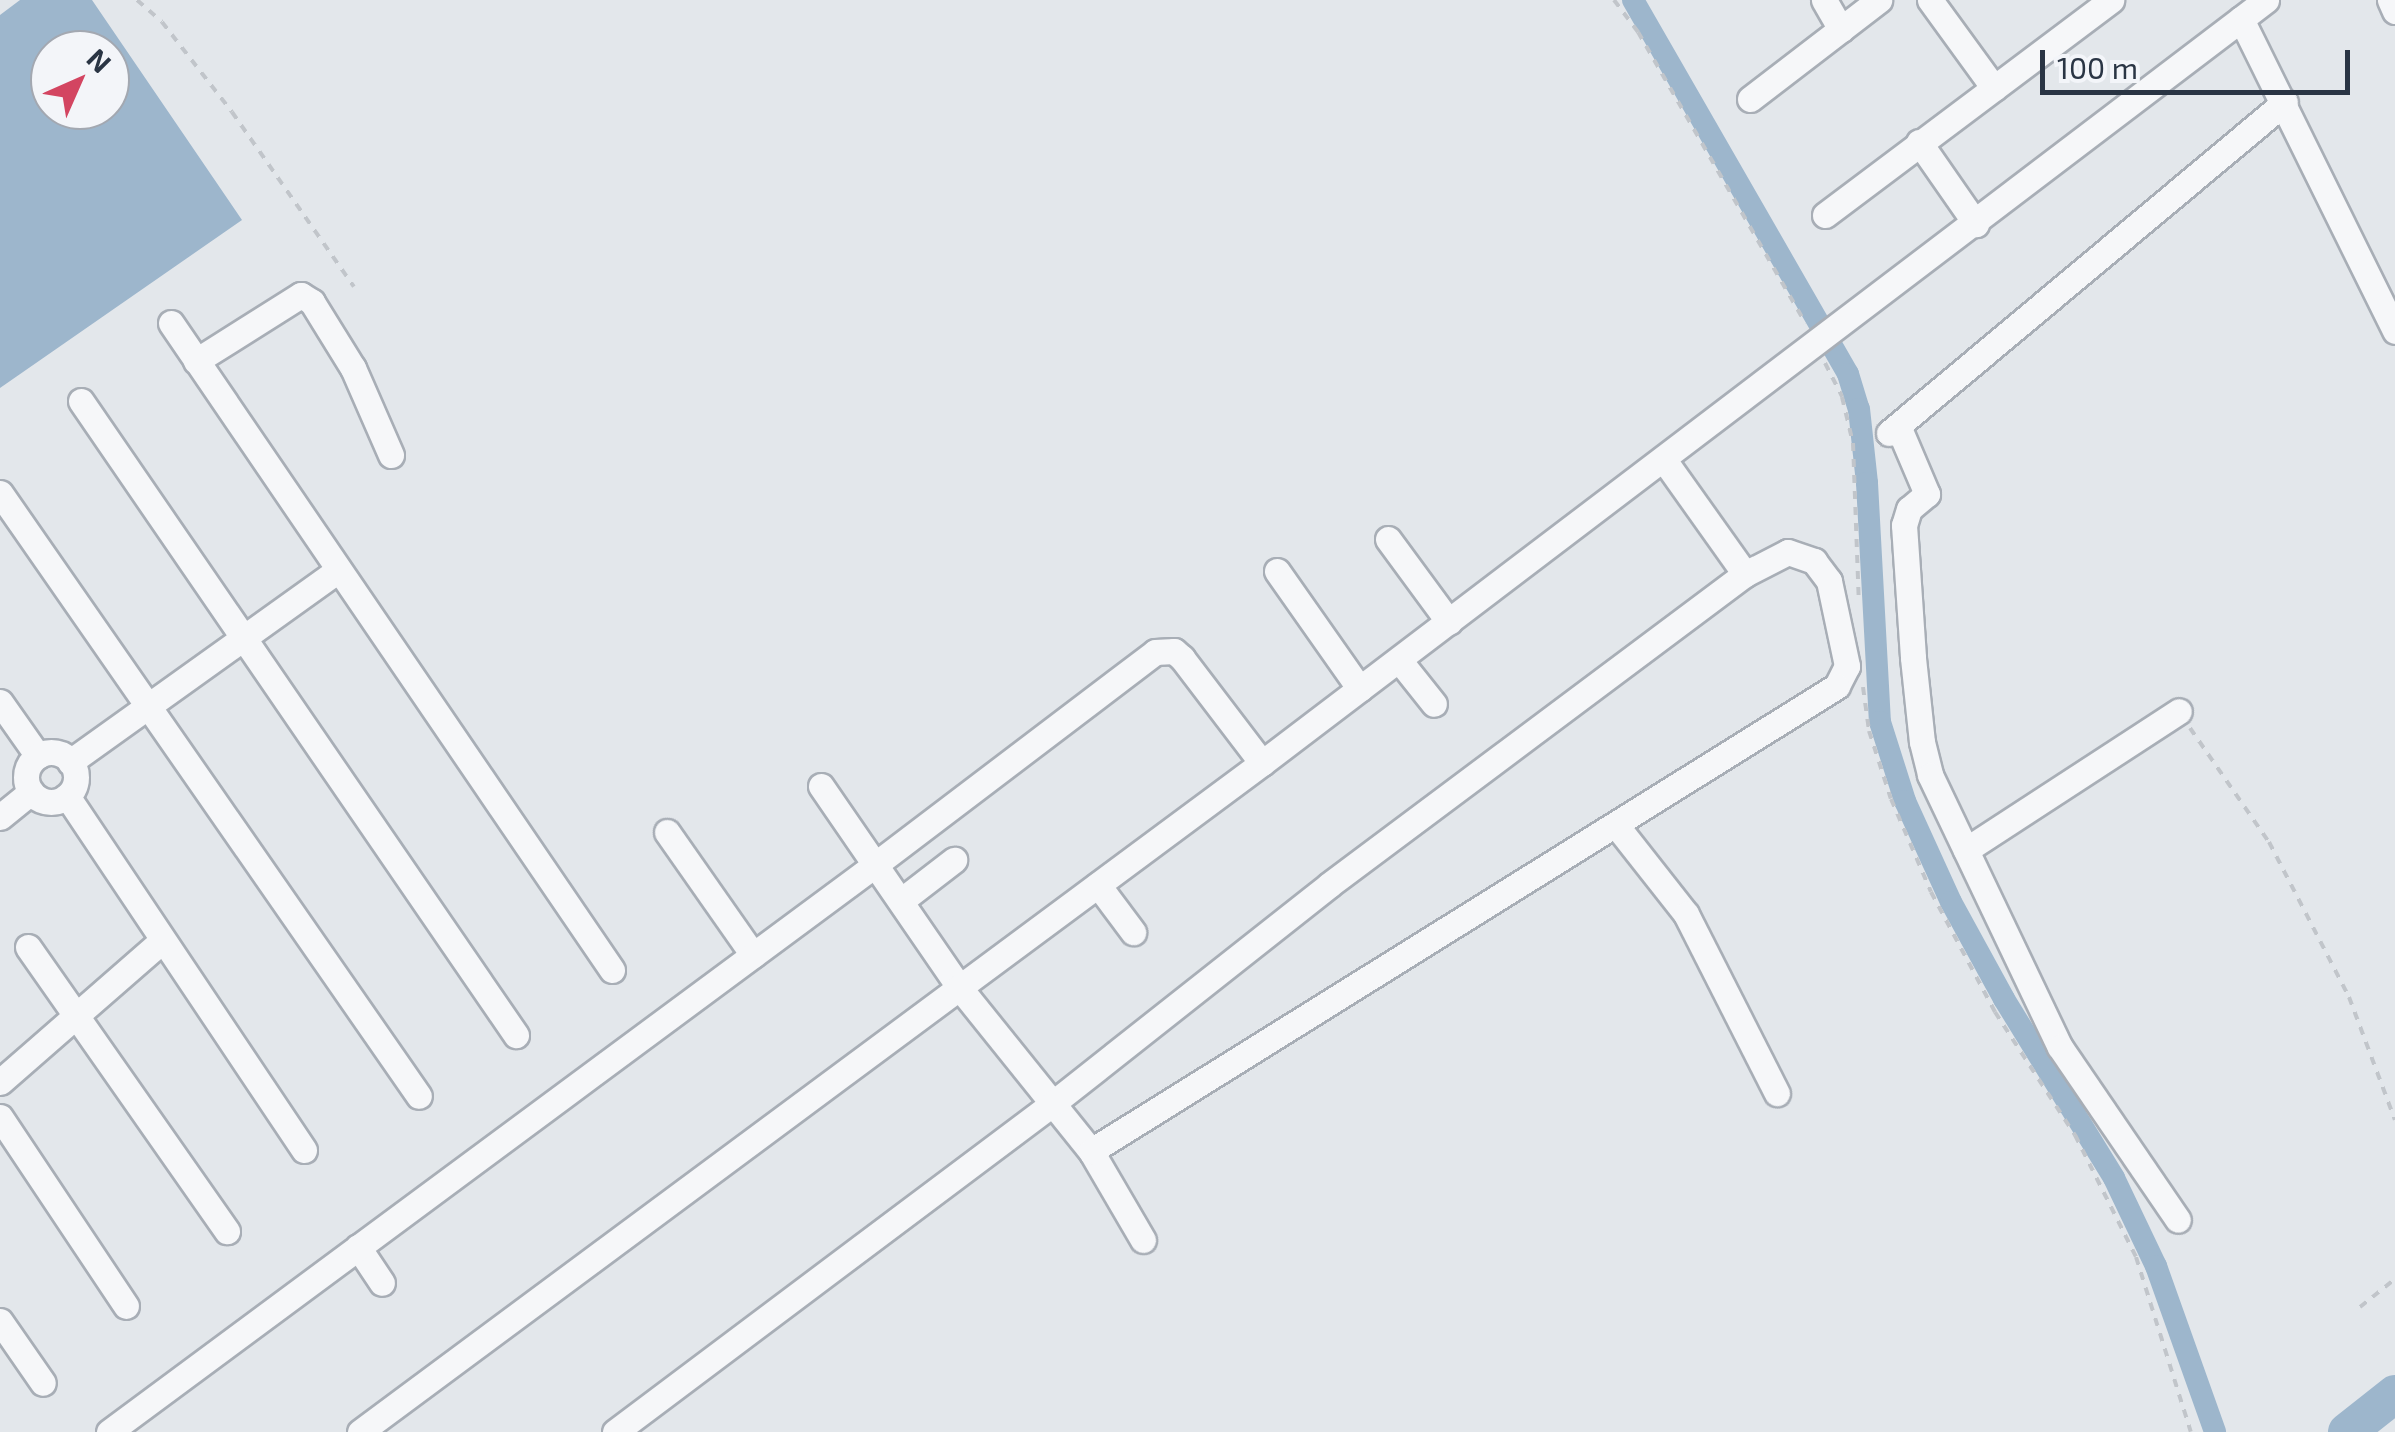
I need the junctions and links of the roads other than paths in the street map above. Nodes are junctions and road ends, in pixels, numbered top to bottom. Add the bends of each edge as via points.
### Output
1 (1824, 0) edge
2 (1879, 0) edge
3 (1930, 0) edge
4 (2111, 0) edge
5 (2266, 0) edge
6 (2390, 0) edge
7 (2395, 12) edge
8 (2241, 19) junction
9 (1841, 29) junction
10 (1994, 88) junction
11 (1750, 99) dead end
12 (2284, 102) junction
13 (1919, 142) junction
14 (1825, 215) dead end
15 (1976, 224) junction
16 (171, 323) dead end
17 (2395, 331) edge
18 (196, 361) junction
19 (81, 402) dead end
20 (391, 455) dead end
21 (1664, 460) junction
22 (0, 493) edge
23 (1388, 539) dead end
24 (337, 571) junction
25 (1277, 571) dead end
26 (1745, 574) junction
27 (1449, 622) junction
28 (246, 636) junction
29 (1399, 660) junction
30 (1360, 690) junction
31 (0, 702) edge
32 (1434, 704) dead end
33 (146, 707) junction
34 (2179, 711) road end
35 (38, 756) junction
36 (70, 762) junction
37 (1262, 763) junction
38 (821, 786) dead end
39 (31, 792) junction
40 (68, 796) junction
41 (0, 816) edge
42 (1616, 824) junction
43 (667, 832) dead end
44 (1966, 850) junction
45 (954, 860) dead end
46 (876, 864) junction
47 (1098, 884) junction
48 (902, 900) junction
49 (1134, 932) dead end
50 (163, 940) junction
51 (28, 946) dead end
52 (753, 954) junction
53 (612, 970) dead end
54 (960, 986) junction
55 (79, 1016) junction
56 (516, 1035) dead end
57 (0, 1082) edge
58 (1776, 1094) dead end
59 (419, 1096) dead end
60 (1052, 1104) junction
61 (0, 1116) edge
62 (304, 1150) dead end
63 (1091, 1152) junction
64 (2178, 1220) dead end
65 (227, 1231) dead end
66 (1143, 1240) dead end
67 (358, 1247) junction
68 (382, 1283) dead end
69 (126, 1306) dead end
70 (0, 1321) edge
71 (44, 1383) dead end
72 (109, 1432) edge
73 (360, 1432) edge
74 (615, 1432) edge

1 - 9 street
2 - 9 street
3 - 10 street
4 - 10 street
5 - 8 street
6 - 7 street
8 - 12 street
8 - 15 street
9 - 11 street
10 - 13 street
12 - 17 street
12 - 44 street via 1894,430 1927,494 1904,524 1922,742 1930,775
13 - 14 street
13 - 15 street
15 - 21 street
16 - 18 street
18 - 20 street via 301,295 353,368
18 - 24 street
19 - 28 street
21 - 26 street
21 - 27 street
22 - 33 street
23 - 27 street
24 - 28 street
24 - 53 street
25 - 30 street
26 - 42 street via 1788,552 1814,561 1830,581 1843,678
26 - 60 street via 1329,885
27 - 29 street
28 - 33 street
28 - 56 street
29 - 30 street
29 - 32 street
30 - 37 street
31 - 35 street
33 - 36 street
33 - 59 street
34 - 44 street
35 - 36 street via 59,754
35 - 39 street via 28,769
36 - 40 street via 76,780
37 - 46 street via 1182,658 1164,650
37 - 47 street
38 - 46 street
39 - 40 street via 44,801
39 - 41 street
40 - 50 street
42 - 58 street via 1686,914
42 - 63 street
43 - 52 street
44 - 64 street via 2060,1047
45 - 48 street
46 - 48 street
46 - 52 street
47 - 49 street
47 - 54 street
48 - 54 street
50 - 55 street
50 - 62 street
51 - 55 street
52 - 67 street
54 - 60 street
54 - 73 street
55 - 57 street
55 - 65 street
60 - 63 street
60 - 74 street
61 - 69 street
63 - 66 street
67 - 68 street
67 - 72 street
70 - 71 street

